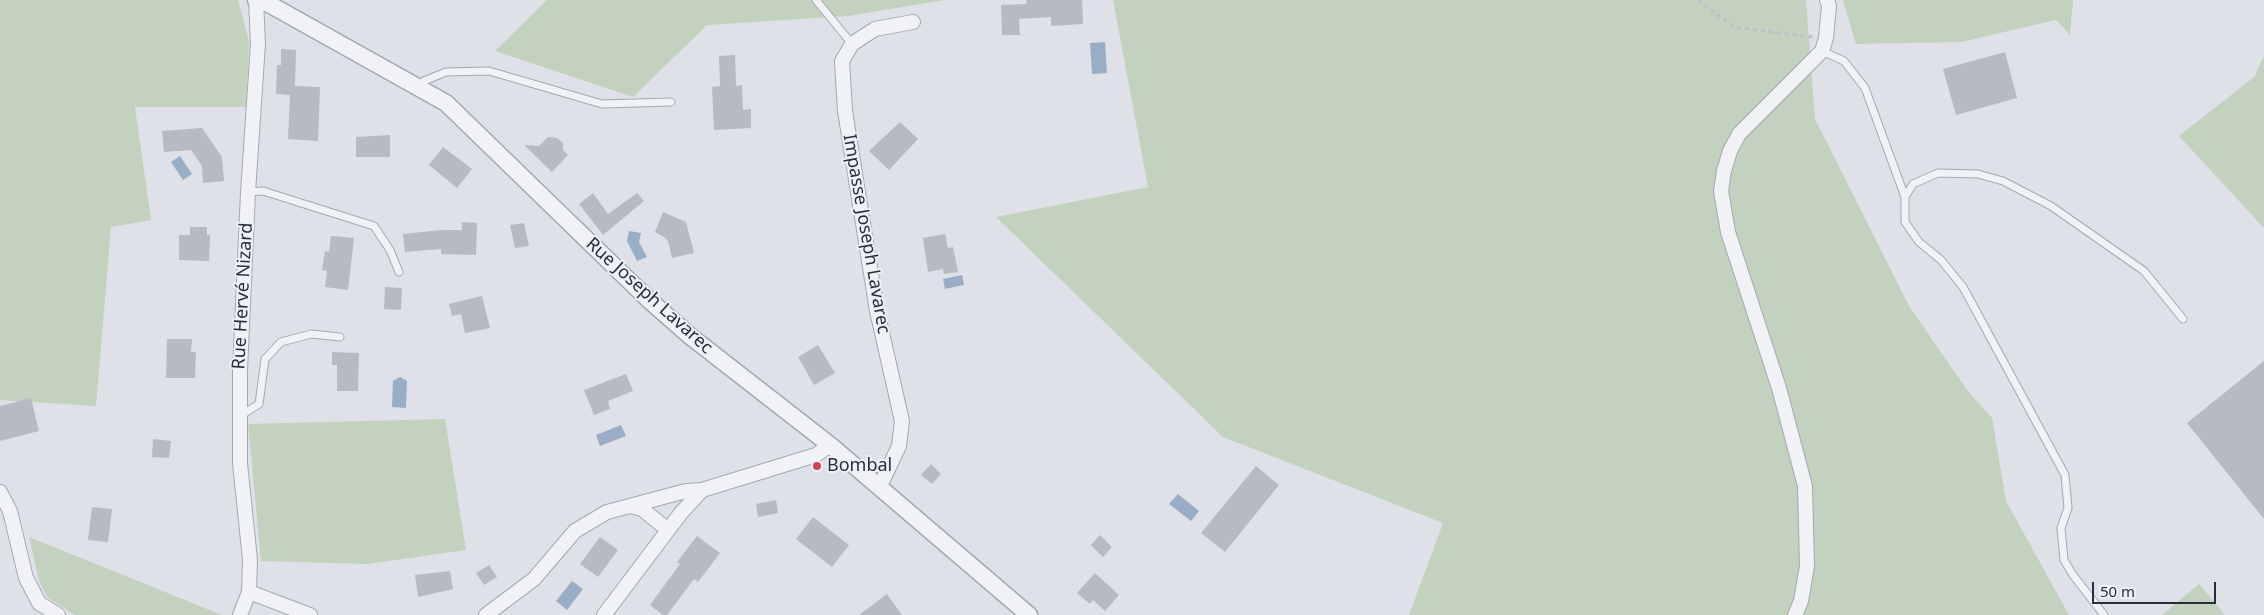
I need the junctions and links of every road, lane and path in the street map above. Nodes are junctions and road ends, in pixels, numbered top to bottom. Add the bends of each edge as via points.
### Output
1 (256, 0) edge
2 (816, 0) edge
3 (1698, 0) edge
4 (1827, 0) edge
5 (914, 22) dead end
6 (852, 44) junction
7 (1824, 45) junction
8 (420, 88) junction
9 (671, 102) dead end
10 (248, 192) junction
11 (1905, 197) junction
12 (398, 272) dead end
13 (2183, 319) dead end
14 (340, 337) dead end
15 (240, 416) junction
16 (830, 445) junction
17 (880, 486) junction
18 (702, 490) junction
19 (0, 492) edge
20 (630, 506) junction
21 (668, 530) junction
22 (249, 592) junction
23 (58, 615) edge
24 (240, 615) edge
25 (310, 615) edge
26 (486, 615) edge
27 (604, 615) edge
28 (1030, 615) edge
29 (1795, 615) edge
30 (2104, 615) edge

1 - 8 street, Rue Joseph Lavarec via 269,4
1 - 10 street, Rue Hervé Nizard via 258,44
2 - 6 lane
3 - 7 path via 1734,27
4 - 7 street
5 - 6 street via 875,29
6 - 17 street, Impasse Joseph Lavarec via 842,61 845,111 877,311 902,421 899,446
7 - 11 lane via 1844,61 1865,88
7 - 29 street via 1739,134 1724,171 1722,192 1728,232 1779,388 1805,486 1807,566
8 - 9 lane via 424,81 446,72 489,71 602,104
8 - 16 street, Rue Joseph Lavarec via 446,103 690,336
10 - 12 lane via 263,191 374,226 390,250
10 - 15 street, Rue Hervé Nizard
11 - 13 lane via 1913,184 1938,173 1978,174 2003,180 2051,206 2144,271
11 - 30 lane via 1905,222 1919,242 1941,260 1963,287 2065,475 2068,508 2061,528 2064,560
14 - 15 lane via 311,334 281,342 265,359 259,404
15 - 22 street, Rue Hervé Nizard via 240,463 250,560
16 - 17 street, Rue Joseph Lavarec
16 - 18 street via 816,455
17 - 28 street, Rue Joseph Lavarec
18 - 20 street via 686,490
18 - 21 street
19 - 23 street via 10,511 26,578 39,603
20 - 21 street via 642,509
20 - 26 street via 607,512 575,532 534,578
21 - 27 street
22 - 24 street, Rue Hervé Nizard
22 - 25 street

